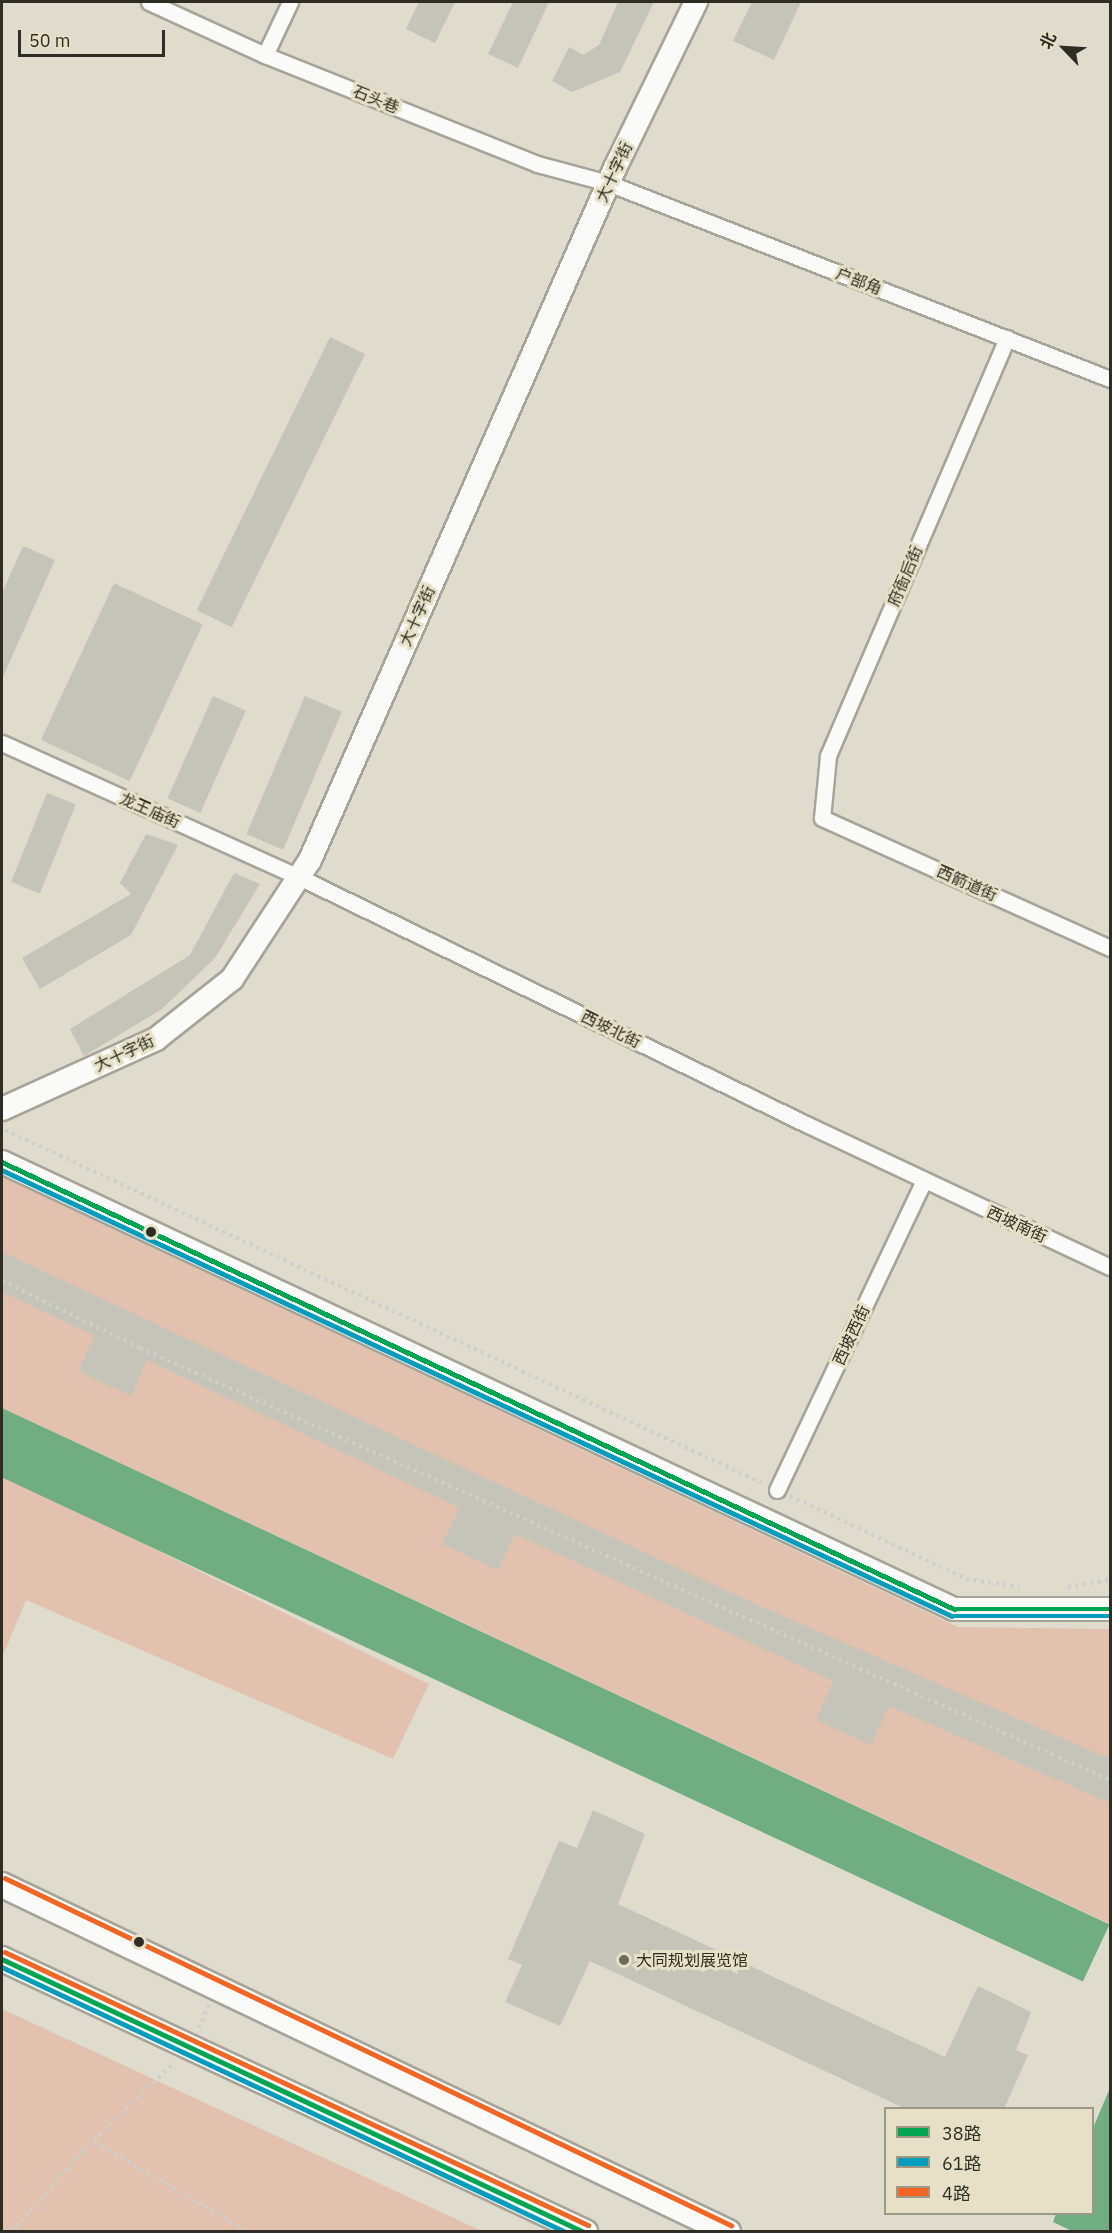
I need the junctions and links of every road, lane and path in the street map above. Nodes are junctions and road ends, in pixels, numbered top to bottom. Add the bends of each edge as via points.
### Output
1 (149, 2) edge
2 (290, 2) edge
3 (696, 2) edge
4 (265, 55) junction
5 (608, 183) junction
6 (1007, 338) junction
7 (1110, 379) edge
8 (2, 743) edge
9 (822, 818) joint
10 (299, 877) junction
11 (1110, 948) edge
12 (2, 1109) edge
13 (2, 1128) edge
14 (2, 1162) edge
15 (924, 1181) junction
16 (1110, 1267) edge
17 (2, 1281) edge
18 (777, 1490) junction
19 (1110, 1580) edge
20 (1022, 1587) dead end
21 (1055, 1589) dead end
22 (1110, 1609) edge
23 (1110, 1780) edge
24 (2, 1885) edge
25 (2, 1959) edge
26 (217, 1988) junction
27 (190, 2047) junction
28 (95, 2142) junction
29 (2, 2232) edge
30 (248, 2232) edge
31 (585, 2232) edge
32 (728, 2232) edge

1 - 4 street, 石头巷
2 - 4 street
3 - 5 street, 大十字街
4 - 5 street, 石头巷 via 537,164
5 - 6 street, 户部角
5 - 10 street, 大十字街 via 310,860
6 - 7 street, 户部角
6 - 9 street, 府衙后街 via 828,756
8 - 10 street, 龙王庙街
9 - 11 street, 西箭道街
10 - 12 street, 大十字街 via 232,979 156,1039
10 - 15 street, 西坡北街
13 - 18 path
14 - 22 street via 954,1609
15 - 16 street, 西坡南街
15 - 18 street, 西坡西街
17 - 23 path via 140,1348
18 - 20 path via 966,1579
19 - 21 path
24 - 26 main road
25 - 27 main road
26 - 27 path
26 - 32 main road
27 - 28 path
27 - 31 main road
28 - 29 path via 16,2227
28 - 30 path

